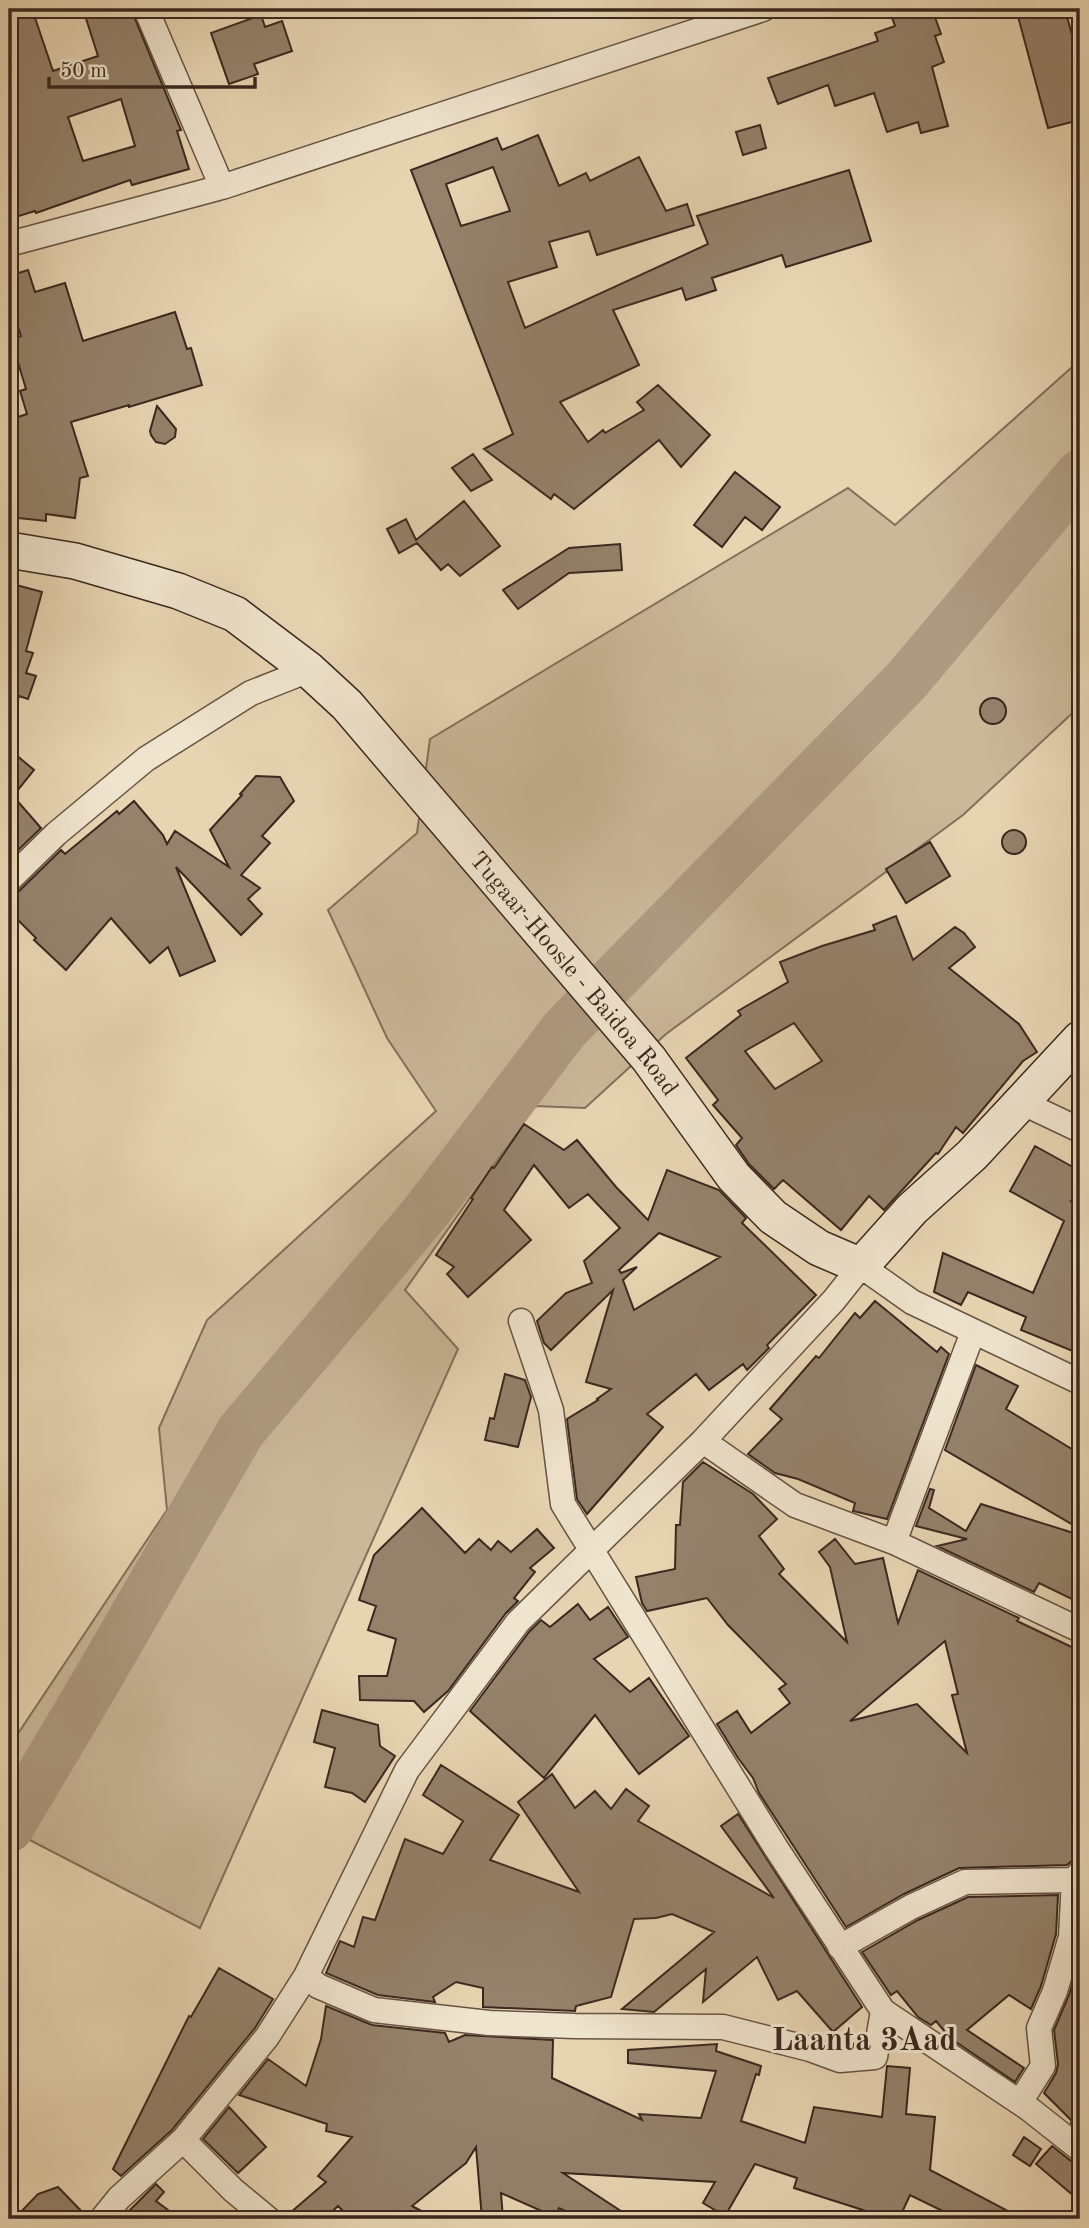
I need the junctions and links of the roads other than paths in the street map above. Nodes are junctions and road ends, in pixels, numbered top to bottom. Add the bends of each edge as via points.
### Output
1 (146, 9) edge
2 (762, 9) edge
3 (222, 187) junction
4 (9, 244) edge
5 (9, 550) edge
6 (309, 670) junction
7 (9, 880) edge
8 (1080, 1039) edge
9 (1023, 1103) junction
10 (1077, 1126) edge
11 (861, 1266) junction
12 (521, 1321) dead end
13 (973, 1332) junction
14 (1080, 1382) edge
15 (703, 1441) junction
16 (894, 1542) junction
17 (590, 1550) junction
18 (1080, 1630) edge
19 (1077, 1877) edge
20 (840, 1947) junction
21 (306, 1976) junction
22 (883, 2011) junction
23 (1020, 2102) junction
24 (183, 2140) junction
25 (1080, 2149) edge
26 (102, 2219) edge
27 (268, 2219) edge

1 - 3 street
2 - 3 street
3 - 4 street
5 - 6 main road, Tugaar-Hoosle - Baidoa Road via 75,561 178,590 235,614
6 - 7 street via 251,693 146,759
6 - 11 main road, Tugaar-Hoosle - Baidoa Road via 347,705 649,1059 734,1177 773,1217 819,1248
8 - 9 main road
9 - 10 street
9 - 11 main road via 912,1209
11 - 13 street via 912,1302
11 - 15 street
12 - 17 street via 551,1410 563,1504
13 - 14 street
13 - 16 street
15 - 16 street via 794,1505
15 - 17 street
16 - 18 street
17 - 20 street
17 - 21 street via 517,1622 407,1770
19 - 20 street via 965,1882
19 - 23 street via 1072,1937 1039,2028 1043,2066
20 - 22 street
21 - 22 street via 318,1986 374,2010 489,2023 723,2027 840,2060 875,2057
21 - 24 street via 267,2037
22 - 23 street
23 - 25 street
24 - 26 street
24 - 27 street

